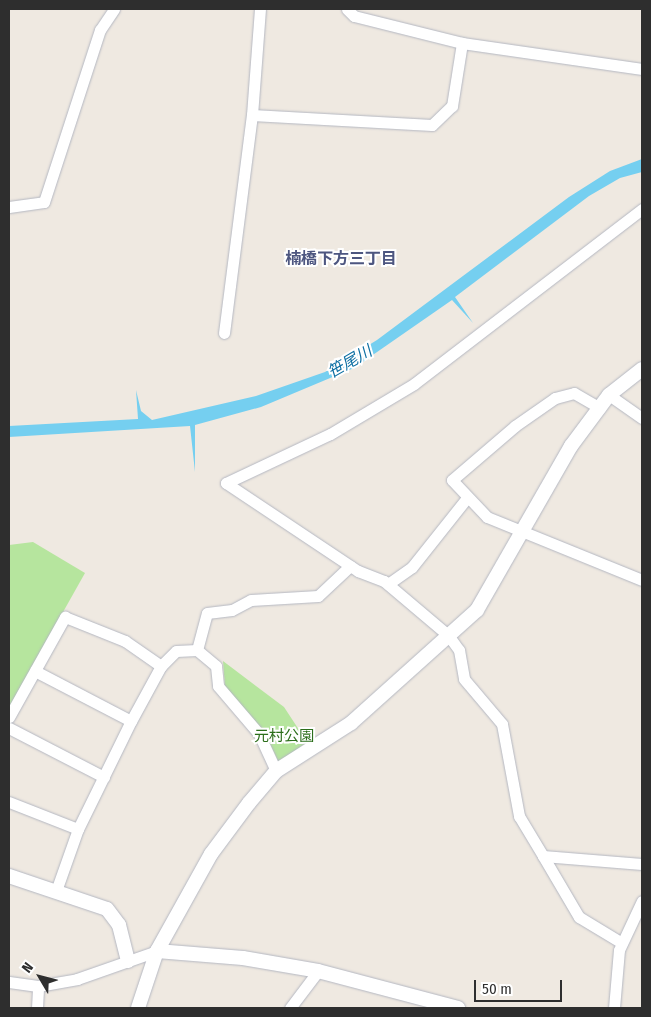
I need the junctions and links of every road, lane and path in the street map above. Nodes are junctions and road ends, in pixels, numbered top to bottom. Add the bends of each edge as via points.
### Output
1 (114, 9) edge
2 (260, 9) edge
3 (347, 9) edge
4 (462, 43) junction
5 (642, 69) edge
6 (252, 115) junction
7 (9, 207) edge
8 (642, 209) edge
9 (224, 333) dead end
10 (642, 369) edge
11 (609, 395) junction
12 (600, 408) junction
13 (642, 418) edge
14 (466, 499) junction
15 (522, 532) junction
16 (350, 566) junction
17 (642, 580) edge
18 (388, 584) junction
19 (448, 635) junction
20 (197, 650) junction
21 (161, 666) junction
22 (35, 671) junction
23 (9, 717) edge
24 (131, 721) junction
25 (9, 728) edge
26 (276, 771) junction
27 (104, 777) junction
28 (9, 802) edge
29 (78, 829) junction
30 (542, 856) junction
31 (642, 864) edge
32 (9, 876) edge
33 (56, 891) junction
34 (642, 900) edge
35 (622, 943) junction
36 (156, 951) junction
37 (128, 961) junction
38 (318, 971) junction
39 (9, 982) edge
40 (38, 986) junction
41 (37, 1008) edge
42 (138, 1008) edge
43 (290, 1008) edge
44 (458, 1008) edge
45 (614, 1008) edge

1 - 7 street via 100,30 44,202
2 - 6 street
3 - 4 street via 354,16
4 - 5 street
4 - 6 street via 452,106 432,125
6 - 9 street
8 - 16 street via 414,384 331,433 226,483
10 - 11 street
11 - 12 street
11 - 13 street
12 - 14 street via 574,393 555,398 515,426 452,480
12 - 15 street via 571,446
14 - 15 street via 487,517
14 - 18 street via 412,567
15 - 17 street
15 - 19 street via 477,610
16 - 18 street
16 - 20 street via 318,596 251,600 232,610 207,613
18 - 19 street
19 - 26 street via 351,723
19 - 30 street via 459,650 464,679 502,724 514,770 519,816
20 - 21 street via 176,651
20 - 26 street via 216,666 218,686 260,734
21 - 22 street via 125,641 66,618
21 - 24 street
22 - 23 street
22 - 24 street
24 - 27 street
25 - 27 street
26 - 36 street via 211,854
27 - 29 street
28 - 29 street
29 - 33 street
30 - 31 street
30 - 35 street via 579,918
32 - 33 street
33 - 37 street via 107,909 115,917
34 - 35 street
35 - 45 street
36 - 37 street
36 - 38 street via 243,958
36 - 42 street
37 - 40 street via 77,979
38 - 43 street
38 - 44 street
39 - 40 street
40 - 41 street

